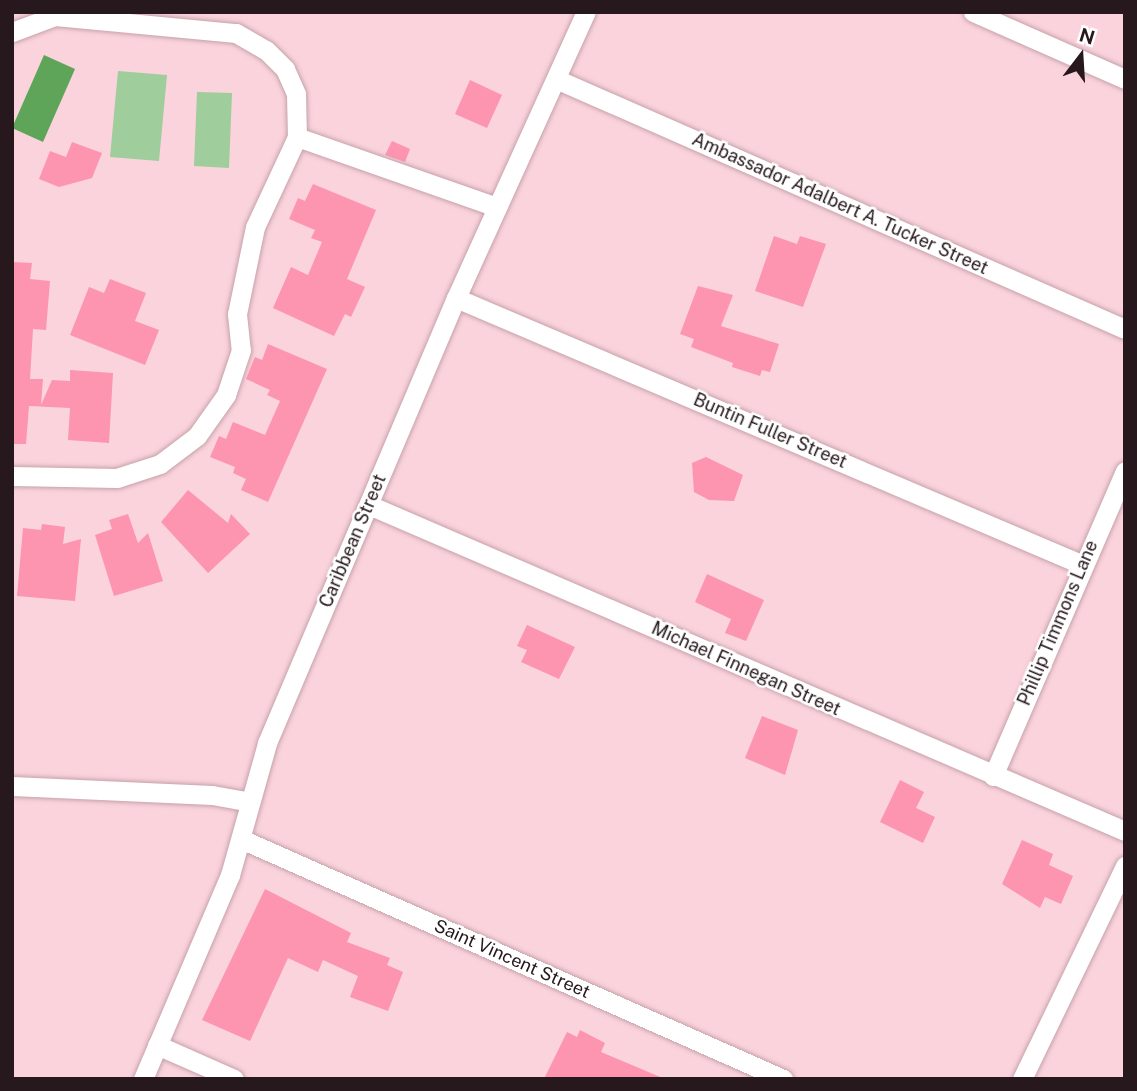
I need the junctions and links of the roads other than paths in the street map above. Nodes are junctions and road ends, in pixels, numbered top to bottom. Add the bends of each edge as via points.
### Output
1 (586, 12) edge
2 (973, 12) edge
3 (55, 14) edge
4 (12, 33) edge
5 (556, 79) junction
6 (1125, 79) edge
7 (297, 137) junction
8 (497, 207) junction
9 (456, 298) junction
10 (1125, 329) edge
11 (1125, 471) edge
12 (12, 476) edge
13 (369, 505) junction
14 (1083, 565) junction
15 (993, 776) junction
16 (12, 786) edge
17 (250, 802) junction
18 (1125, 831) edge
19 (241, 839) junction
20 (1125, 866) edge
21 (157, 1045) junction
22 (143, 1079) edge
23 (234, 1079) edge
24 (783, 1079) edge
25 (1022, 1079) edge

1 - 5 street, Caribbean Street
2 - 6 street
3 - 4 street
3 - 7 street via 236,33 266,50 285,69 296,94
5 - 8 street, Caribbean Street
5 - 10 street, Ambassador Adalbert A. Tucker Street
7 - 8 street
7 - 12 street via 252,238 237,314 242,350 226,395 198,436 160,464 117,478
8 - 9 street, Caribbean Street
9 - 13 street, Caribbean Street
9 - 14 street, Buntin Fuller Street
11 - 14 street, Phillip Timmons Lane
13 - 15 street, Michael Finnegan Street
13 - 17 street, Caribbean Street via 267,743
14 - 15 street, Phillip Timmons Lane
15 - 18 street, Michael Finnegan Street
16 - 17 street via 212,795
17 - 19 street, Caribbean Street
19 - 21 street, Caribbean Street
19 - 24 street, Saint Vincent Street
20 - 25 street
21 - 22 street, Caribbean Street
21 - 23 street

